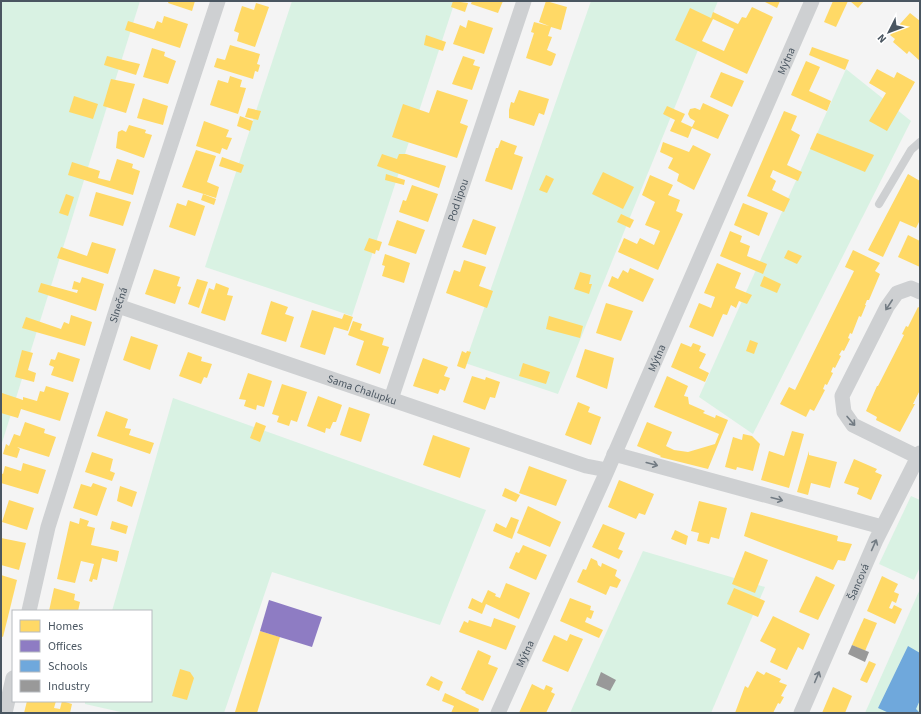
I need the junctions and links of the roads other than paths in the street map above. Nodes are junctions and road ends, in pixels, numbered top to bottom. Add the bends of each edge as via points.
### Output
1 (218, 1) edge
2 (524, 1) edge
3 (812, 1) edge
4 (920, 142) edge
5 (879, 204) dead end
6 (920, 292) edge
7 (118, 306) junction
8 (391, 399) junction
9 (614, 454) junction
10 (919, 455) edge
11 (607, 470) junction
12 (882, 527) junction
13 (29, 610) edge
14 (12, 682) edge
15 (5, 713) edge
16 (498, 713) edge
17 (802, 713) edge

1 - 7 street, Slnečná
2 - 8 street, Pod lipou
3 - 9 street, Mýtna
4 - 5 lane via 911,150
6 -> 10 street via 911,288 897,293 887,307 842,396 844,412 853,425
7 - 8 street, Sama Chalupku
7 - 13 street, Slnečná via 48,526
8 - 11 street, Sama Chalupku via 586,466
9 - 11 street, Mýtna
9 -> 12 street
10 - 12 street, Šancová
11 - 16 street, Mýtna
17 -> 12 street, Šancová
14 - 15 street

